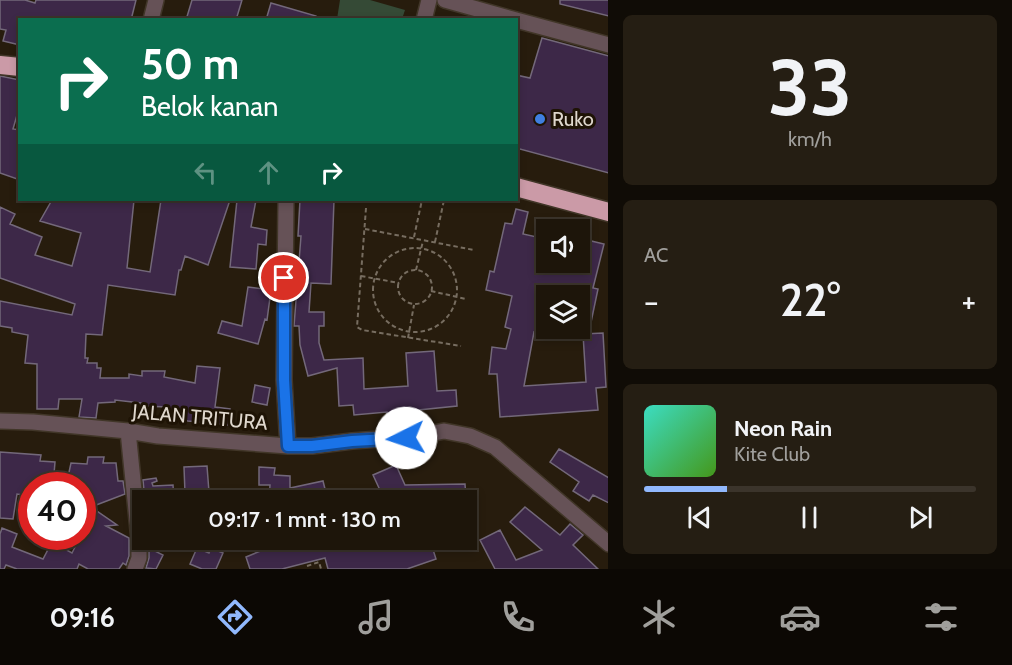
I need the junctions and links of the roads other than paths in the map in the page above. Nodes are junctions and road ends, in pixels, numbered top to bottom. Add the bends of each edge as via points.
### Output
1 (156, 0) edge
2 (429, 0) edge
3 (445, 0) edge
4 (152, 18) edge
5 (424, 18) edge
6 (509, 18) edge
7 (518, 21) edge
8 (608, 45) edge
9 (0, 64) edge
10 (18, 68) edge
11 (518, 188) edge
12 (286, 201) edge
13 (608, 212) edge
14 (0, 421) edge
15 (128, 431) junction
16 (288, 446) junction
17 (608, 543) edge
18 (135, 569) edge

1 - 4 street
2 - 5 street
3 - 6 street
7 - 8 street
9 - 10 highway
11 - 13 highway
12 - 16 street via 284,380
14 - 15 street, JALAN TRITURA
15 - 16 street, JALAN TRITURA
15 - 18 street via 139,540
16 - 17 street, JALAN TRITURA via 444,431 470,436 495,447

